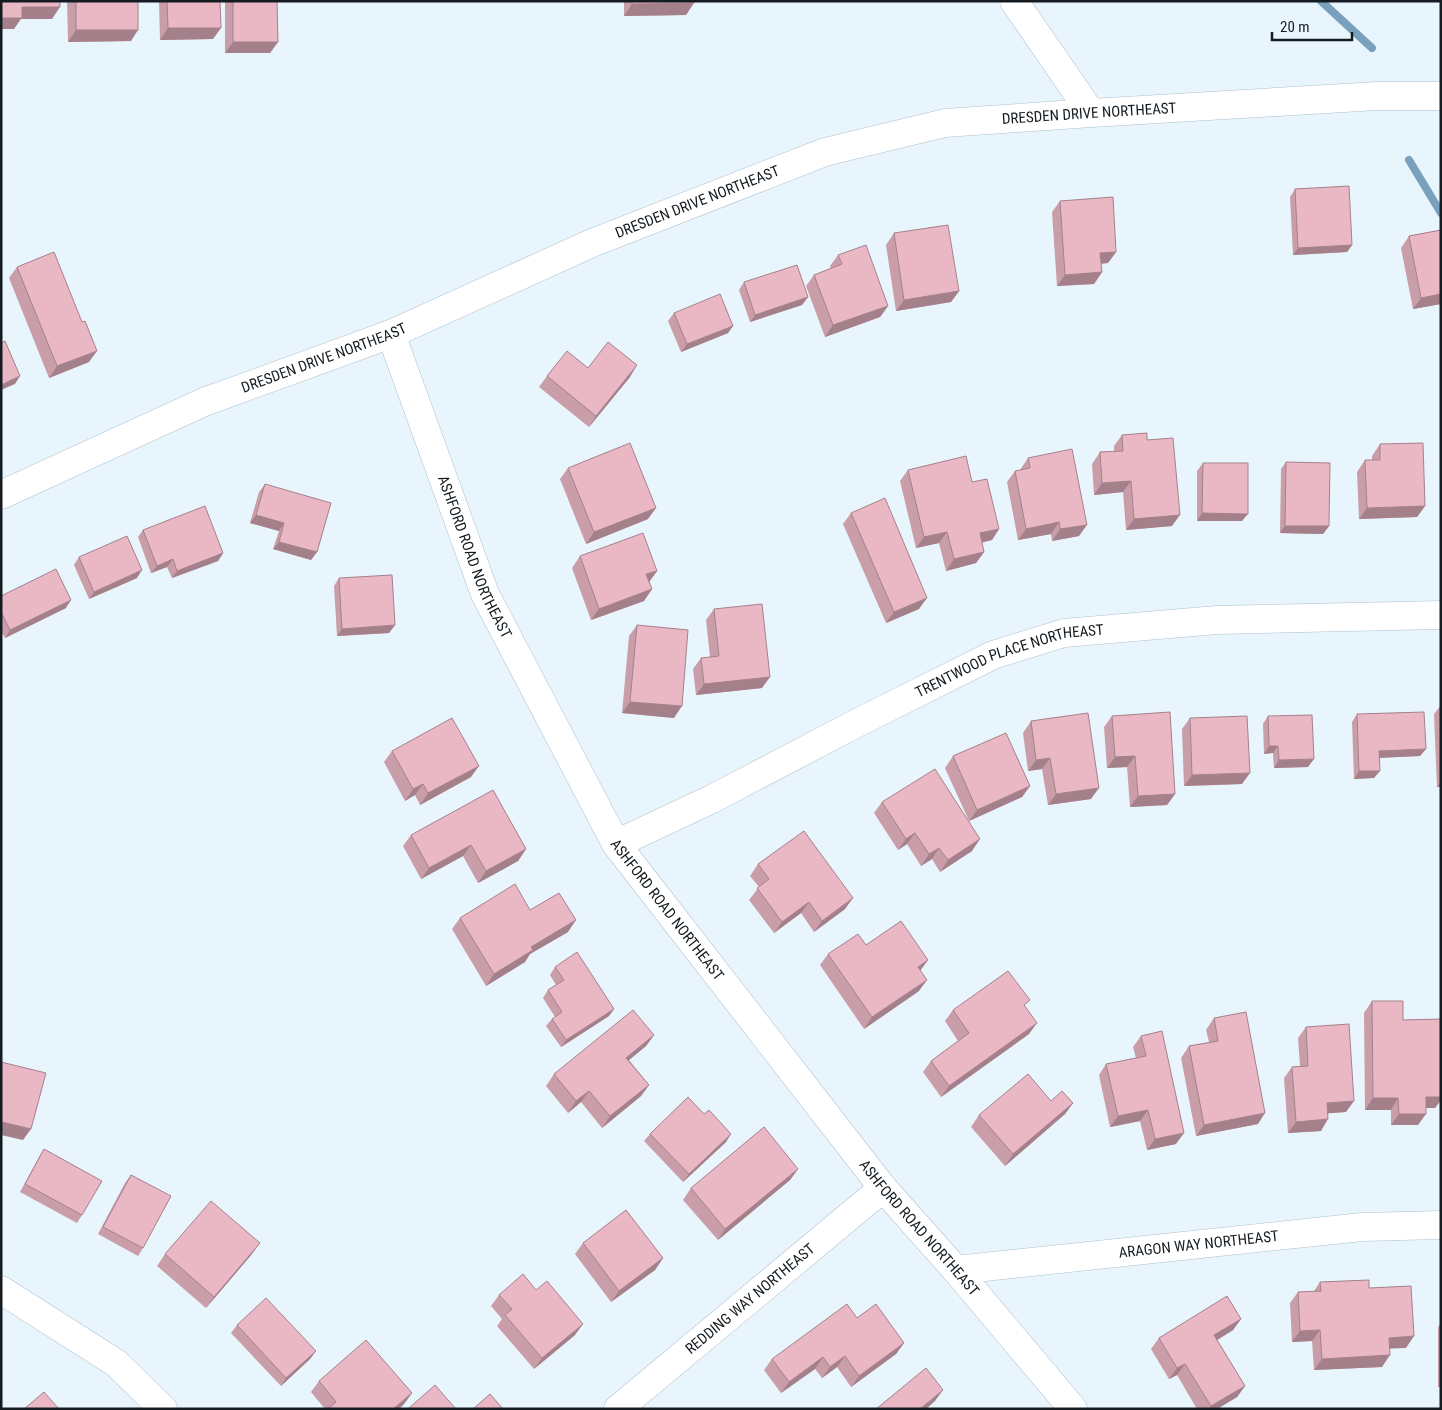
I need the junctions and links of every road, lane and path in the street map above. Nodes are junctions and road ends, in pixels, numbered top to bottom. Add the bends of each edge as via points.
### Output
1 (1014, 1) edge
2 (1441, 96) edge
3 (1091, 113) junction
4 (392, 334) junction
5 (1, 495) edge
6 (1441, 615) edge
7 (616, 844) junction
8 (883, 1188) junction
9 (1441, 1224) edge
10 (956, 1270) junction
11 (1, 1290) edge
12 (163, 1409) edge
13 (618, 1409) edge
14 (1072, 1409) edge

1 - 3 street
2 - 3 street, DRESDEN DRIVE NORTHEAST via 1376,96
3 - 4 street, DRESDEN DRIVE NORTHEAST via 945,123 825,152 592,244
4 - 5 street, DRESDEN DRIVE NORTHEAST via 204,402
4 - 7 street, ASHFORD ROAD NORTHEAST via 485,594
6 - 7 street, TRENTWOOD PLACE NORTHEAST via 1217,620 1064,633 993,655 712,799
7 - 8 street, ASHFORD ROAD NORTHEAST
8 - 10 street, ASHFORD ROAD NORTHEAST
8 - 13 street, REDDING WAY NORTHEAST
9 - 10 street, ARAGON WAY NORTHEAST via 1362,1227
10 - 14 street, ASHFORD ROAD NORTHEAST
11 - 12 street via 116,1363

